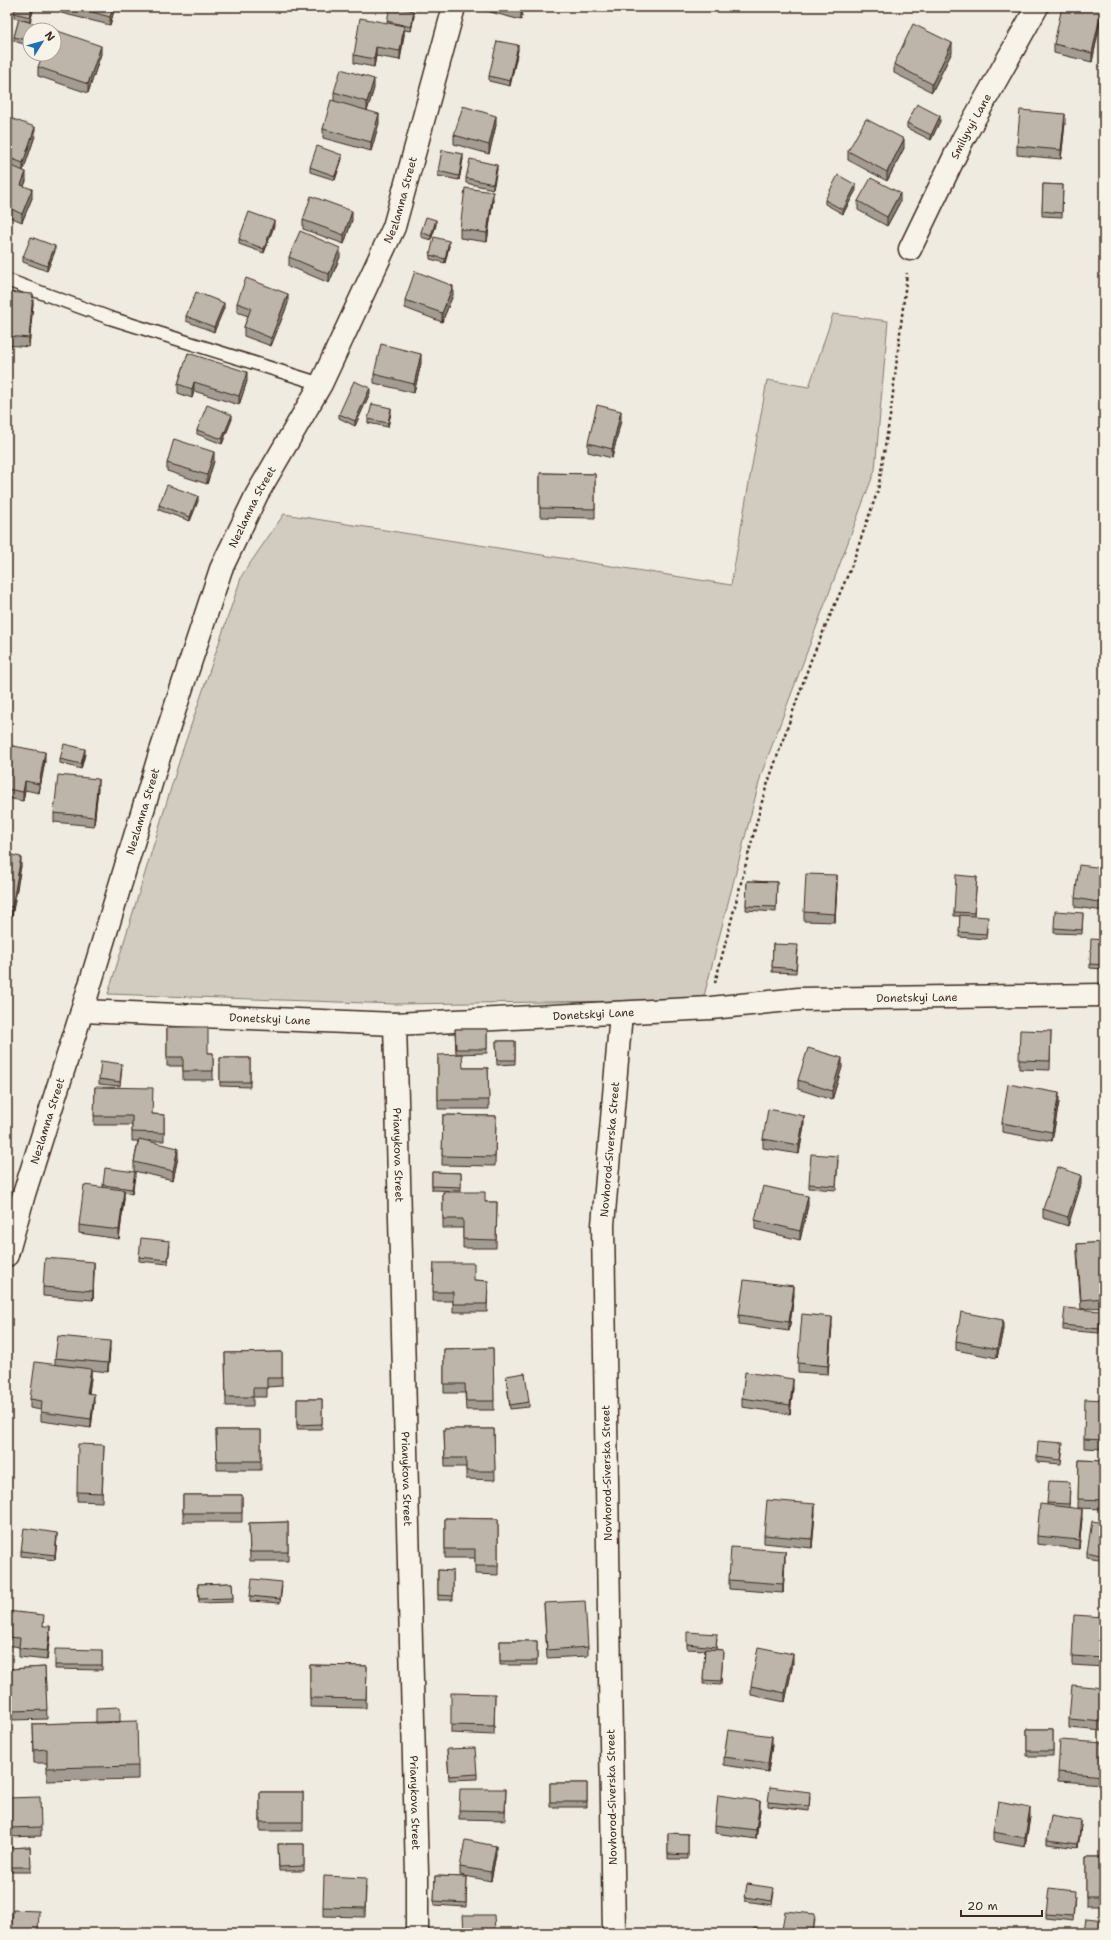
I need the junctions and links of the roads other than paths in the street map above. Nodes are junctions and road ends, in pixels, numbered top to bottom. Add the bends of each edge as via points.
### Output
1 (454, 7) edge
2 (1037, 7) edge
3 (910, 249) road end
4 (7, 280) edge
5 (321, 384) junction
6 (1104, 995) edge
7 (82, 1011) junction
8 (621, 1013) junction
9 (395, 1024) junction
10 (7, 1255) edge
11 (417, 1933) edge
12 (614, 1933) edge

1 - 5 street, Nezlamna Street via 394,227
2 - 3 street, Smilyvyi Lane via 963,139
4 - 5 lane via 110,318
5 - 7 street, Nezlamna Street via 257,494 221,569 159,757
6 - 8 street, Donetskyi Lane via 799,999 711,1008
7 - 9 street, Donetskyi Lane
7 - 10 street, Nezlamna Street
8 - 9 street, Donetskyi Lane
8 - 12 street, Novhorod-Siverska Street via 603,1224
9 - 11 street, Prianykova Street

